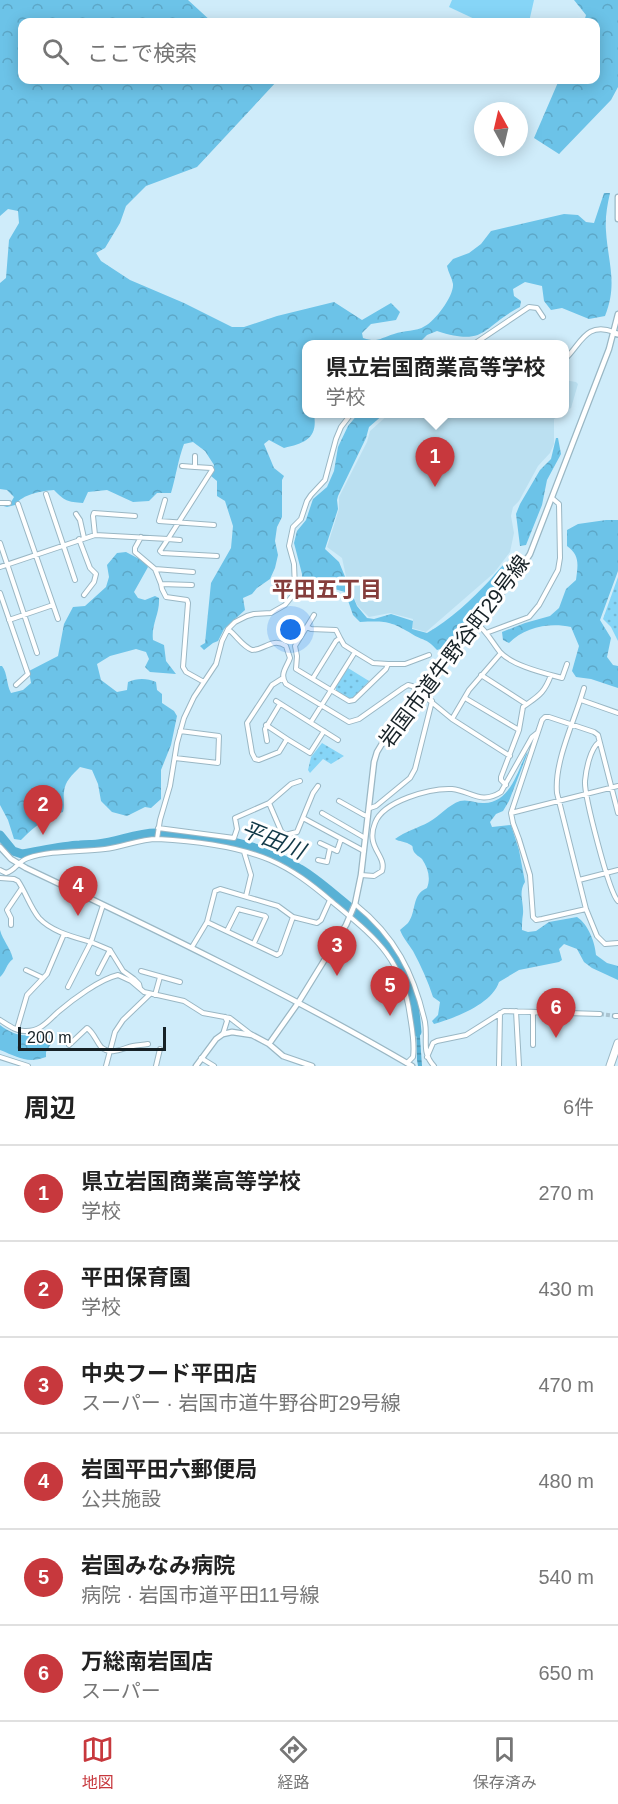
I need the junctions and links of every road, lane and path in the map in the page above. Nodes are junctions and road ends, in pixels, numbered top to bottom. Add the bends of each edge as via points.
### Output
1 (618, 197) edge
2 (618, 219) edge
3 (618, 314) edge
4 (543, 317) dead end
5 (616, 333) edge
6 (481, 340) edge
7 (569, 354) edge
8 (348, 418) edge
9 (195, 456) dead end
10 (182, 466) dead end
11 (195, 467) junction
12 (46, 494) dead end
13 (551, 497) junction
14 (165, 500) dead end
15 (0, 503) edge
16 (9, 503) dead end
17 (18, 504) dead end
18 (76, 514) dead end
19 (135, 516) dead end
20 (179, 522) junction
21 (214, 525) dead end
22 (95, 535) junction
23 (84, 537) junction
24 (141, 537) junction
25 (79, 539) junction
26 (168, 539) junction
27 (180, 540) dead end
28 (0, 543) edge
29 (64, 545) junction
30 (35, 555) junction
31 (217, 556) dead end
32 (7, 564) junction
33 (0, 567) edge
34 (155, 569) junction
35 (193, 572) dead end
36 (75, 580) dead end
37 (161, 584) junction
38 (192, 585) dead end
39 (0, 593) edge
40 (84, 595) dead end
41 (53, 605) junction
42 (24, 615) junction
43 (314, 615) dead end
44 (58, 619) dead end
45 (9, 620) junction
46 (476, 623) junction
47 (307, 627) junction
48 (228, 629) junction
49 (486, 633) junction
50 (340, 638) junction
51 (355, 652) junction
52 (37, 653) dead end
53 (501, 653) junction
54 (429, 655) dead end
55 (388, 664) junction
56 (567, 664) dead end
57 (482, 675) junction
58 (551, 675) junction
59 (283, 678) junction
60 (312, 678) junction
61 (204, 682) junction
62 (16, 685) dead end
63 (584, 688) dead end
64 (331, 690) junction
65 (423, 693) junction
66 (465, 698) junction
67 (581, 700) junction
68 (432, 701) junction
69 (526, 704) junction
70 (321, 706) junction
71 (618, 713) edge
72 (452, 719) junction
73 (311, 722) junction
74 (266, 725) junction
75 (573, 725) junction
76 (519, 730) junction
77 (180, 731) junction
78 (324, 731) junction
79 (538, 733) junction
80 (287, 739) junction
81 (338, 740) dead end
82 (267, 741) dead end
83 (599, 742) junction
84 (510, 756) junction
85 (174, 758) junction
86 (300, 781) dead end
87 (506, 784) junction
88 (318, 786) dead end
89 (618, 786) edge
90 (612, 788) junction
91 (586, 794) junction
92 (339, 801) dead end
93 (558, 801) junction
94 (269, 803) junction
95 (370, 808) junction
96 (322, 813) dead end
97 (511, 813) junction
98 (618, 813) edge
99 (369, 816) junction
100 (303, 818) junction
101 (158, 829) junction
102 (203, 834) junction
103 (219, 836) junction
104 (157, 837) junction
105 (366, 838) junction
106 (341, 839) junction
107 (202, 843) junction
108 (320, 843) dead end
109 (218, 845) junction
110 (0, 847) edge
111 (330, 848) junction
112 (244, 851) junction
113 (364, 851) junction
114 (318, 860) dead end
115 (18, 863) junction
116 (0, 870) edge
117 (618, 870) edge
118 (607, 873) junction
119 (361, 875) junction
120 (0, 878) edge
121 (579, 880) junction
122 (22, 888) junction
123 (246, 896) junction
124 (330, 900) junction
125 (618, 901) edge
126 (355, 904) junction
127 (103, 905) junction
128 (586, 909) junction
129 (351, 916) junction
130 (293, 917) junction
131 (207, 921) junction
132 (11, 925) dead end
133 (227, 930) junction
134 (64, 934) junction
135 (91, 942) junction
136 (254, 943) junction
137 (618, 943) edge
138 (192, 947) junction
139 (110, 950) junction
140 (26, 970) dead end
141 (141, 971) dead end
142 (98, 974) dead end
143 (160, 977) junction
144 (43, 978) junction
145 (180, 982) dead end
146 (68, 987) dead end
147 (140, 989) junction
148 (153, 994) junction
149 (298, 1002) junction
150 (516, 1011) junction
151 (533, 1011) junction
152 (500, 1013) junction
153 (600, 1014) tunnel mouth
154 (225, 1016) junction
155 (0, 1020) edge
156 (17, 1029) junction
157 (223, 1034) junction
158 (252, 1035) junction
159 (618, 1043) edge
160 (148, 1044) dead end
161 (269, 1044) junction
162 (69, 1045) dead end
163 (533, 1045) dead end
164 (160, 1049) dead end
165 (111, 1051) junction
166 (0, 1057) edge
167 (427, 1057) junction
168 (201, 1058) junction
169 (408, 1065) edge
170 (28, 1066) edge
171 (106, 1066) edge
172 (156, 1066) edge
173 (196, 1066) edge
174 (214, 1066) edge
175 (312, 1066) edge
176 (434, 1066) edge
177 (499, 1066) edge
178 (519, 1066) edge
179 (610, 1066) edge

1 - 2 street
3 - 5 street, 岩国市道牛野谷町29号線
4 - 6 street via 537,308 529,307
5 - 7 street via 606,329 589,332
5 - 13 street, 岩国市道牛野谷町29号線
8 - 48 street via 336,439 325,480 311,495 301,519 293,527 289,546 294,564 293,595 271,614 246,616
9 - 11 street
10 - 11 street
11 - 20 street via 212,471
12 - 29 street
13 - 46 street, 岩国市道牛野谷町29号線 via 521,570
13 - 49 street via 559,504 558,570 529,617
14 - 20 street via 159,521
15 - 16 street
17 - 30 street
18 - 23 street
19 - 22 street via 94,513
20 - 21 street
20 - 26 street
22 - 23 street
22 - 24 street
23 - 25 street
24 - 26 street
24 - 34 street via 135,552
25 - 29 street
25 - 40 street via 96,574
26 - 27 street
26 - 31 street via 162,553
28 - 32 street
29 - 30 street
29 - 36 street
30 - 32 street
30 - 41 street
32 - 33 street
32 - 42 street
34 - 35 street
34 - 37 street
37 - 38 street
37 - 61 street via 166,597 189,603 183,667
39 - 45 street
41 - 42 street
41 - 44 street
42 - 45 street
42 - 52 street
43 - 47 street
45 - 62 street via 28,674
46 - 49 street
46 - 65 street, 岩国市道牛野谷町29号線
47 - 50 street via 336,630
47 - 60 street via 295,646 295,664 296,669
48 - 59 street via 252,650 273,642 286,646 290,658
48 - 61 street via 216,664
49 - 53 street
50 - 51 street
50 - 60 street
51 - 55 street via 373,663
51 - 64 street
53 - 57 street
53 - 58 street via 514,662
54 - 55 street via 405,664
55 - 64 street via 354,700
56 - 58 street via 562,678
57 - 66 street
57 - 69 street
58 - 69 street via 542,694
59 - 70 street via 286,684
59 - 80 street via 272,685 247,727 255,759 279,752
60 - 64 street
61 - 77 street
63 - 67 street
64 - 70 street
65 - 68 street
65 - 70 street via 408,685 353,722
65 - 95 street, 岩国市道牛野谷町29号線 via 377,752
66 - 72 street
66 - 76 street
67 - 71 street
67 - 75 street
68 - 72 street
68 - 95 street via 416,769
69 - 76 street via 521,711
70 - 73 street
72 - 84 street
73 - 74 street via 278,703
73 - 78 street
74 - 80 street
74 - 82 street
75 - 79 street via 544,717
75 - 83 street via 594,732
75 - 93 street via 558,773
76 - 84 street
77 - 85 street
77 - 85 street via 219,736 218,763
78 - 80 street via 310,753
78 - 81 street
79 - 87 street
79 - 97 street
83 - 90 street
83 - 91 street via 586,771
84 - 87 street via 501,777
85 - 101 street
86 - 94 street
87 - 119 street via 493,797 452,789 428,791 386,809 372,830 374,847 383,862 382,871 374,876
88 - 100 street
89 - 90 street
90 - 91 street
90 - 98 street
91 - 93 street
91 - 118 street
92 - 99 street
93 - 97 street
93 - 121 street
94 - 100 street via 285,835 297,832
94 - 103 street via 235,818 234,837
95 - 99 street, 岩国市道牛野谷町29号線
96 - 105 street
97 - 128 street via 530,875 533,917 542,920
99 - 105 street, 岩国市道牛野谷町29号線
100 - 106 street
101 - 102 street
101 - 104 street
102 - 103 street
102 - 107 street
103 - 109 street
104 - 107 street
104 - 115 street via 108,849 27,858
105 - 113 street, 岩国市道牛野谷町29号線
106 - 111 street via 337,851
106 - 113 street
107 - 109 street
108 - 111 street
109 - 112 street
110 - 115 street
111 - 114 street via 327,862
112 - 123 street via 251,875
112 - 124 street via 298,874
113 - 119 street, 岩国市道牛野谷町29号線
115 - 116 street via 10,872
115 - 127 street
117 - 118 street
118 - 121 street
118 - 125 street
119 - 126 street, 岩国市道牛野谷町29号線
120 - 122 street via 14,879
121 - 128 street
122 - 132 street via 7,910
122 - 134 street via 39,918
123 - 130 street via 278,906
123 - 131 street via 215,891
124 - 129 street
124 - 130 street via 317,923
126 - 129 street, 岩国市道牛野谷町29号線
126 - 167 street via 404,958 424,1018
127 - 135 street
127 - 138 street
128 - 137 street via 600,940 605,944
129 - 149 street, 岩国市道牛野谷町29号線
129 - 169 street via 396,965 413,1034 413,1057
130 - 136 street via 277,955
131 - 133 street
131 - 138 street
133 - 136 street
133 - 136 street via 238,909 265,915
134 - 135 street
134 - 144 street
135 - 139 street
135 - 146 street
138 - 149 street
139 - 142 street
139 - 147 street
140 - 144 street
141 - 143 street
143 - 145 street
143 - 148 street
144 - 156 street via 27,995
147 - 148 street
147 - 156 street via 124,976 110,976 40,1028 28,1032
148 - 154 street via 184,1001 203,1013
148 - 165 street via 123,1020 115,1032
149 - 161 street, 岩国市道牛野谷町29号線
149 - 169 street
150 - 151 street
150 - 152 street
150 - 178 street
151 - 153 street
151 - 163 street
152 - 167 street via 466,1035 433,1043
152 - 177 street
154 - 157 street
154 - 158 street
155 - 156 street
157 - 158 street
157 - 168 street
158 - 161 street
159 - 179 highway
160 - 165 street
161 - 175 street via 283,1056
162 - 165 street via 87,1028 102,1047
164 - 172 street
165 - 171 street
166 - 170 street
167 - 176 street
168 - 173 street
168 - 174 street

